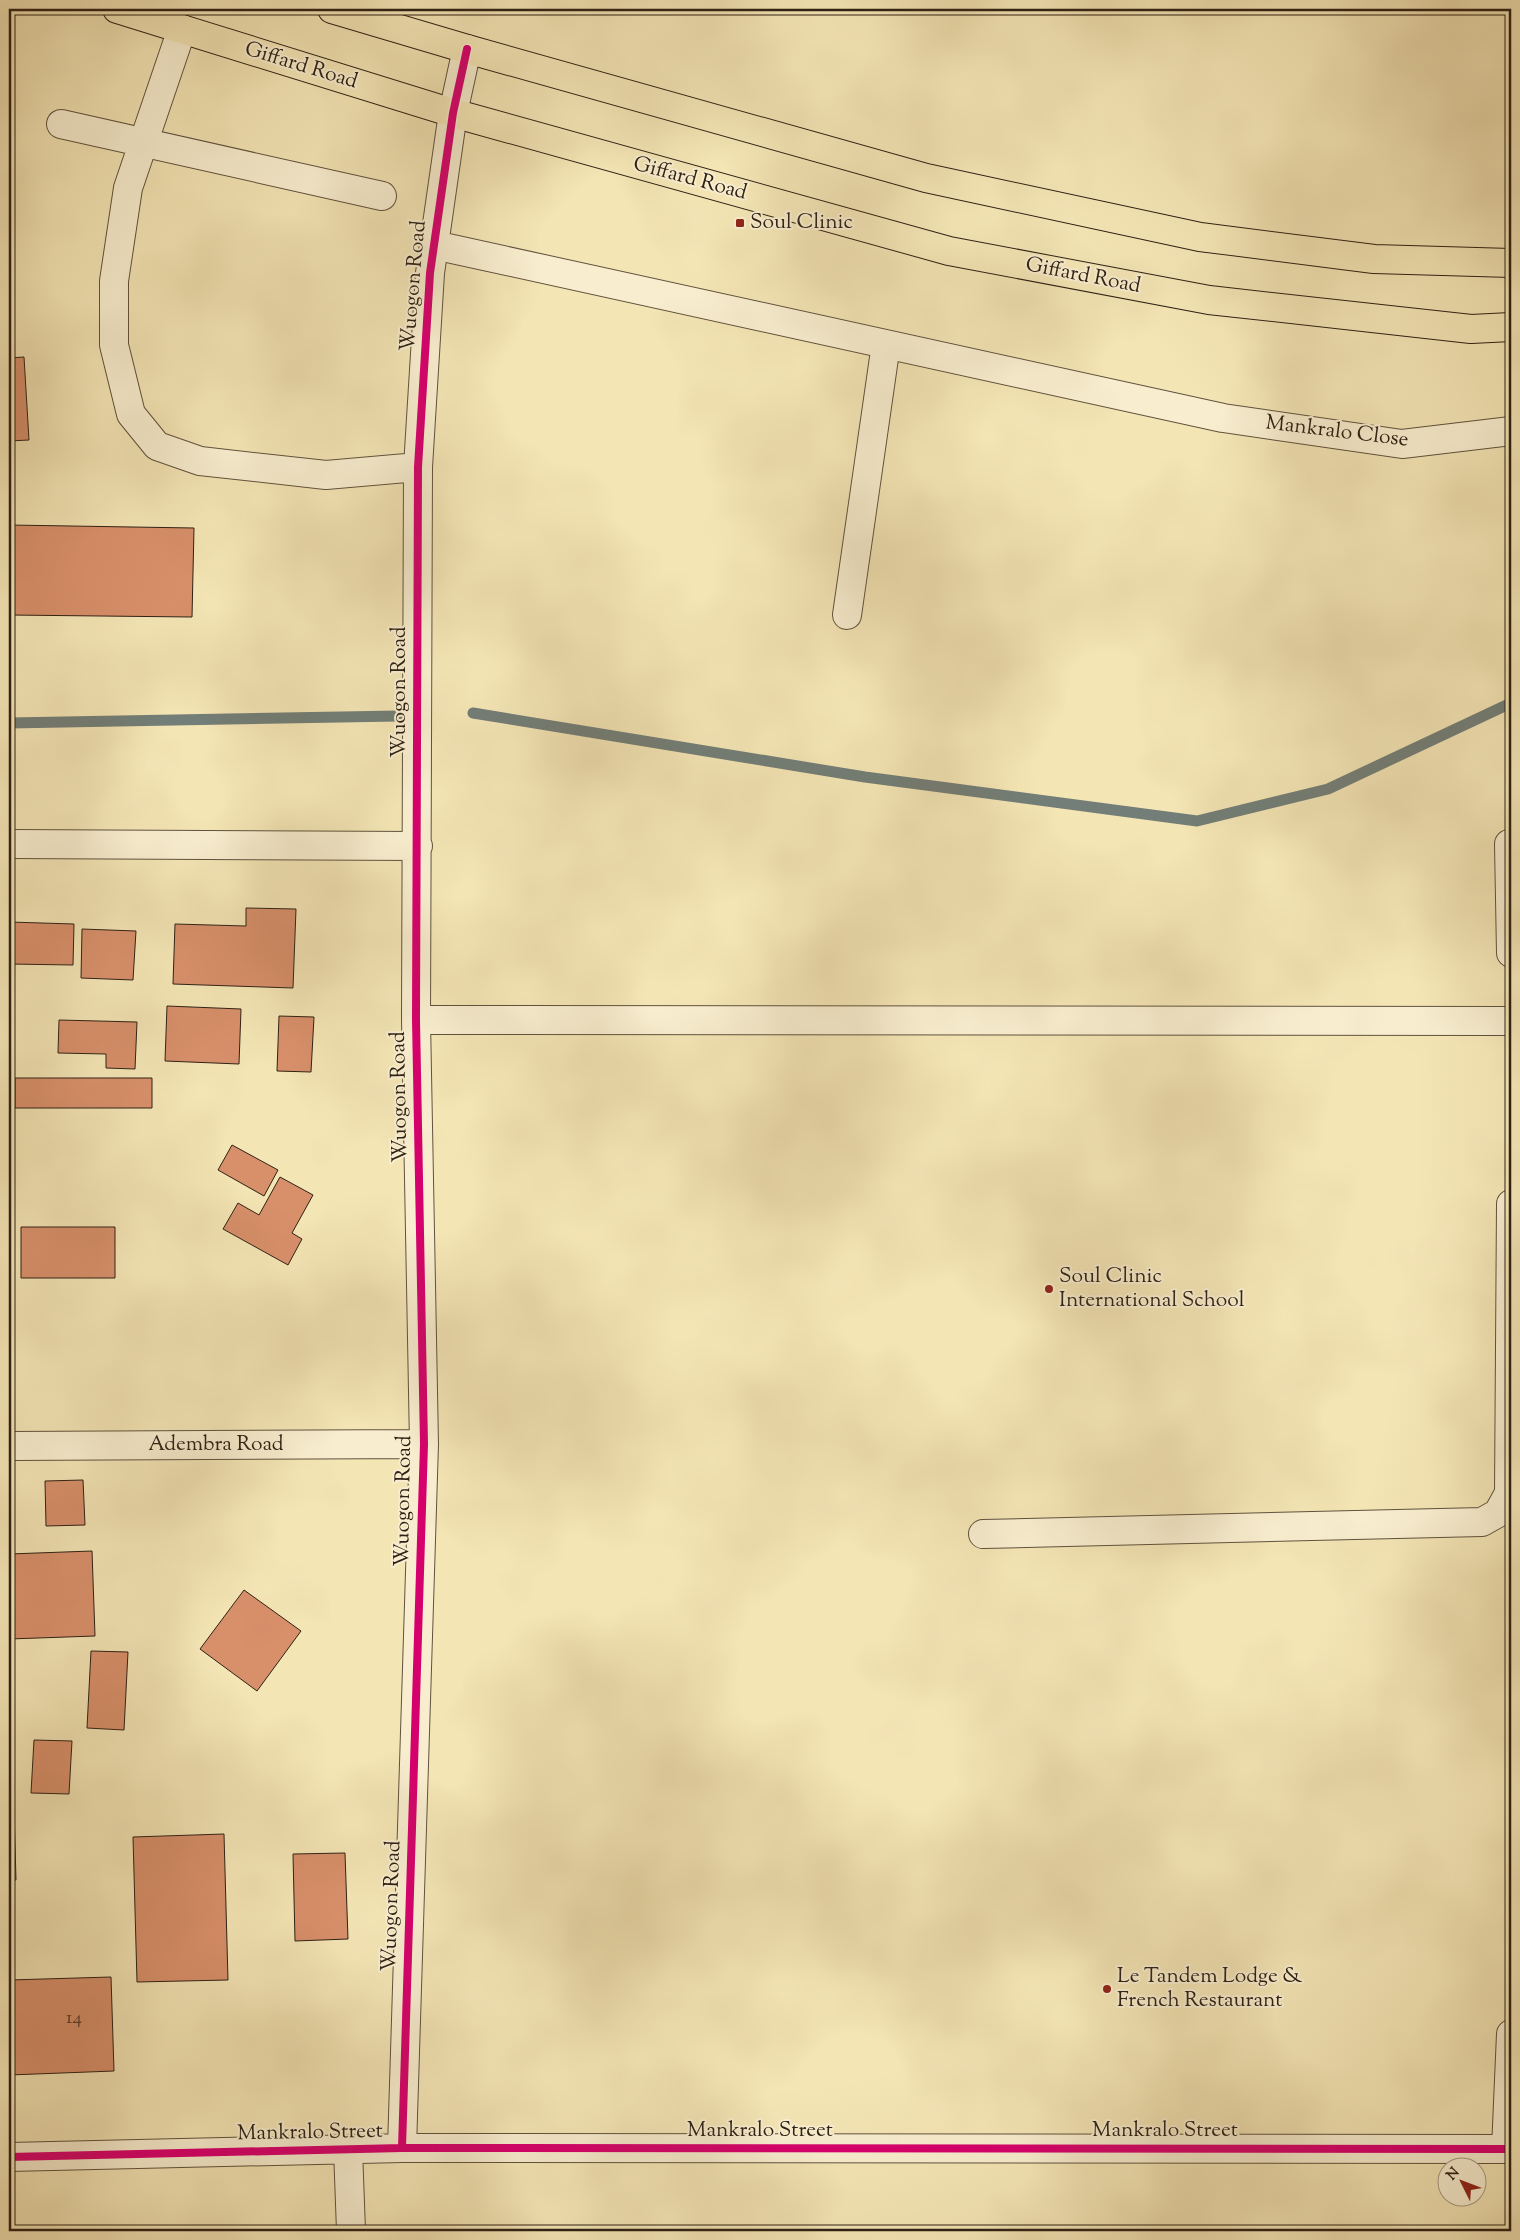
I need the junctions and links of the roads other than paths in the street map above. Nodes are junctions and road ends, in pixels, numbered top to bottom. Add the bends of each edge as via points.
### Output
1 (117, 9) edge
2 (332, 9) edge
3 (182, 29) junction
4 (467, 49) junction
5 (453, 113) junction
6 (61, 124) dead end
7 (144, 141) junction
8 (382, 196) dead end
9 (434, 245) junction
10 (1511, 263) edge
11 (1511, 327) edge
12 (886, 344) junction
13 (1511, 430) edge
14 (418, 467) junction
15 (847, 616) dead end
16 (9, 844) edge
17 (1509, 844) dead end
18 (418, 846) junction
19 (1511, 953) edge
20 (416, 1020) junction
21 (1511, 1021) edge
22 (1511, 1204) edge
23 (424, 1444) junction
24 (9, 1446) edge
25 (983, 1534) dead end
26 (1511, 2034) edge
27 (402, 2148) junction
28 (348, 2149) junction
29 (1509, 2149) edge
30 (9, 2157) edge
31 (351, 2231) edge

1 - 3 main road, Giffard Road
2 - 4 main road
3 - 5 main road, Giffard Road
3 - 7 street
4 - 5 street, Wuogon Road
4 - 10 main road via 926,178 1200,237 1374,259
5 - 9 street, Wuogon Road
5 - 11 main road, Giffard Road via 949,251 1209,300 1471,329
6 - 7 street
7 - 8 street
7 - 14 street via 128,188 114,281 114,345 131,414 157,446 200,461 326,475
9 - 12 street, Mankralo Close
9 - 14 street, Wuogon Road
12 - 13 street, Mankralo Close via 1223,418 1402,444
12 - 15 street
14 - 18 street, Wuogon Road
16 - 18 street
17 - 19 street
18 - 20 street, Wuogon Road
20 - 21 street
20 - 23 street, Wuogon Road
22 - 25 street via 1509,1493 1498,1513 1482,1522
23 - 24 street, Adembra Road
23 - 27 street, Wuogon Road
26 - 29 street
27 - 28 street, Mankralo Street
27 - 29 street, Mankralo Street
28 - 30 street, Mankralo Street
28 - 31 street

